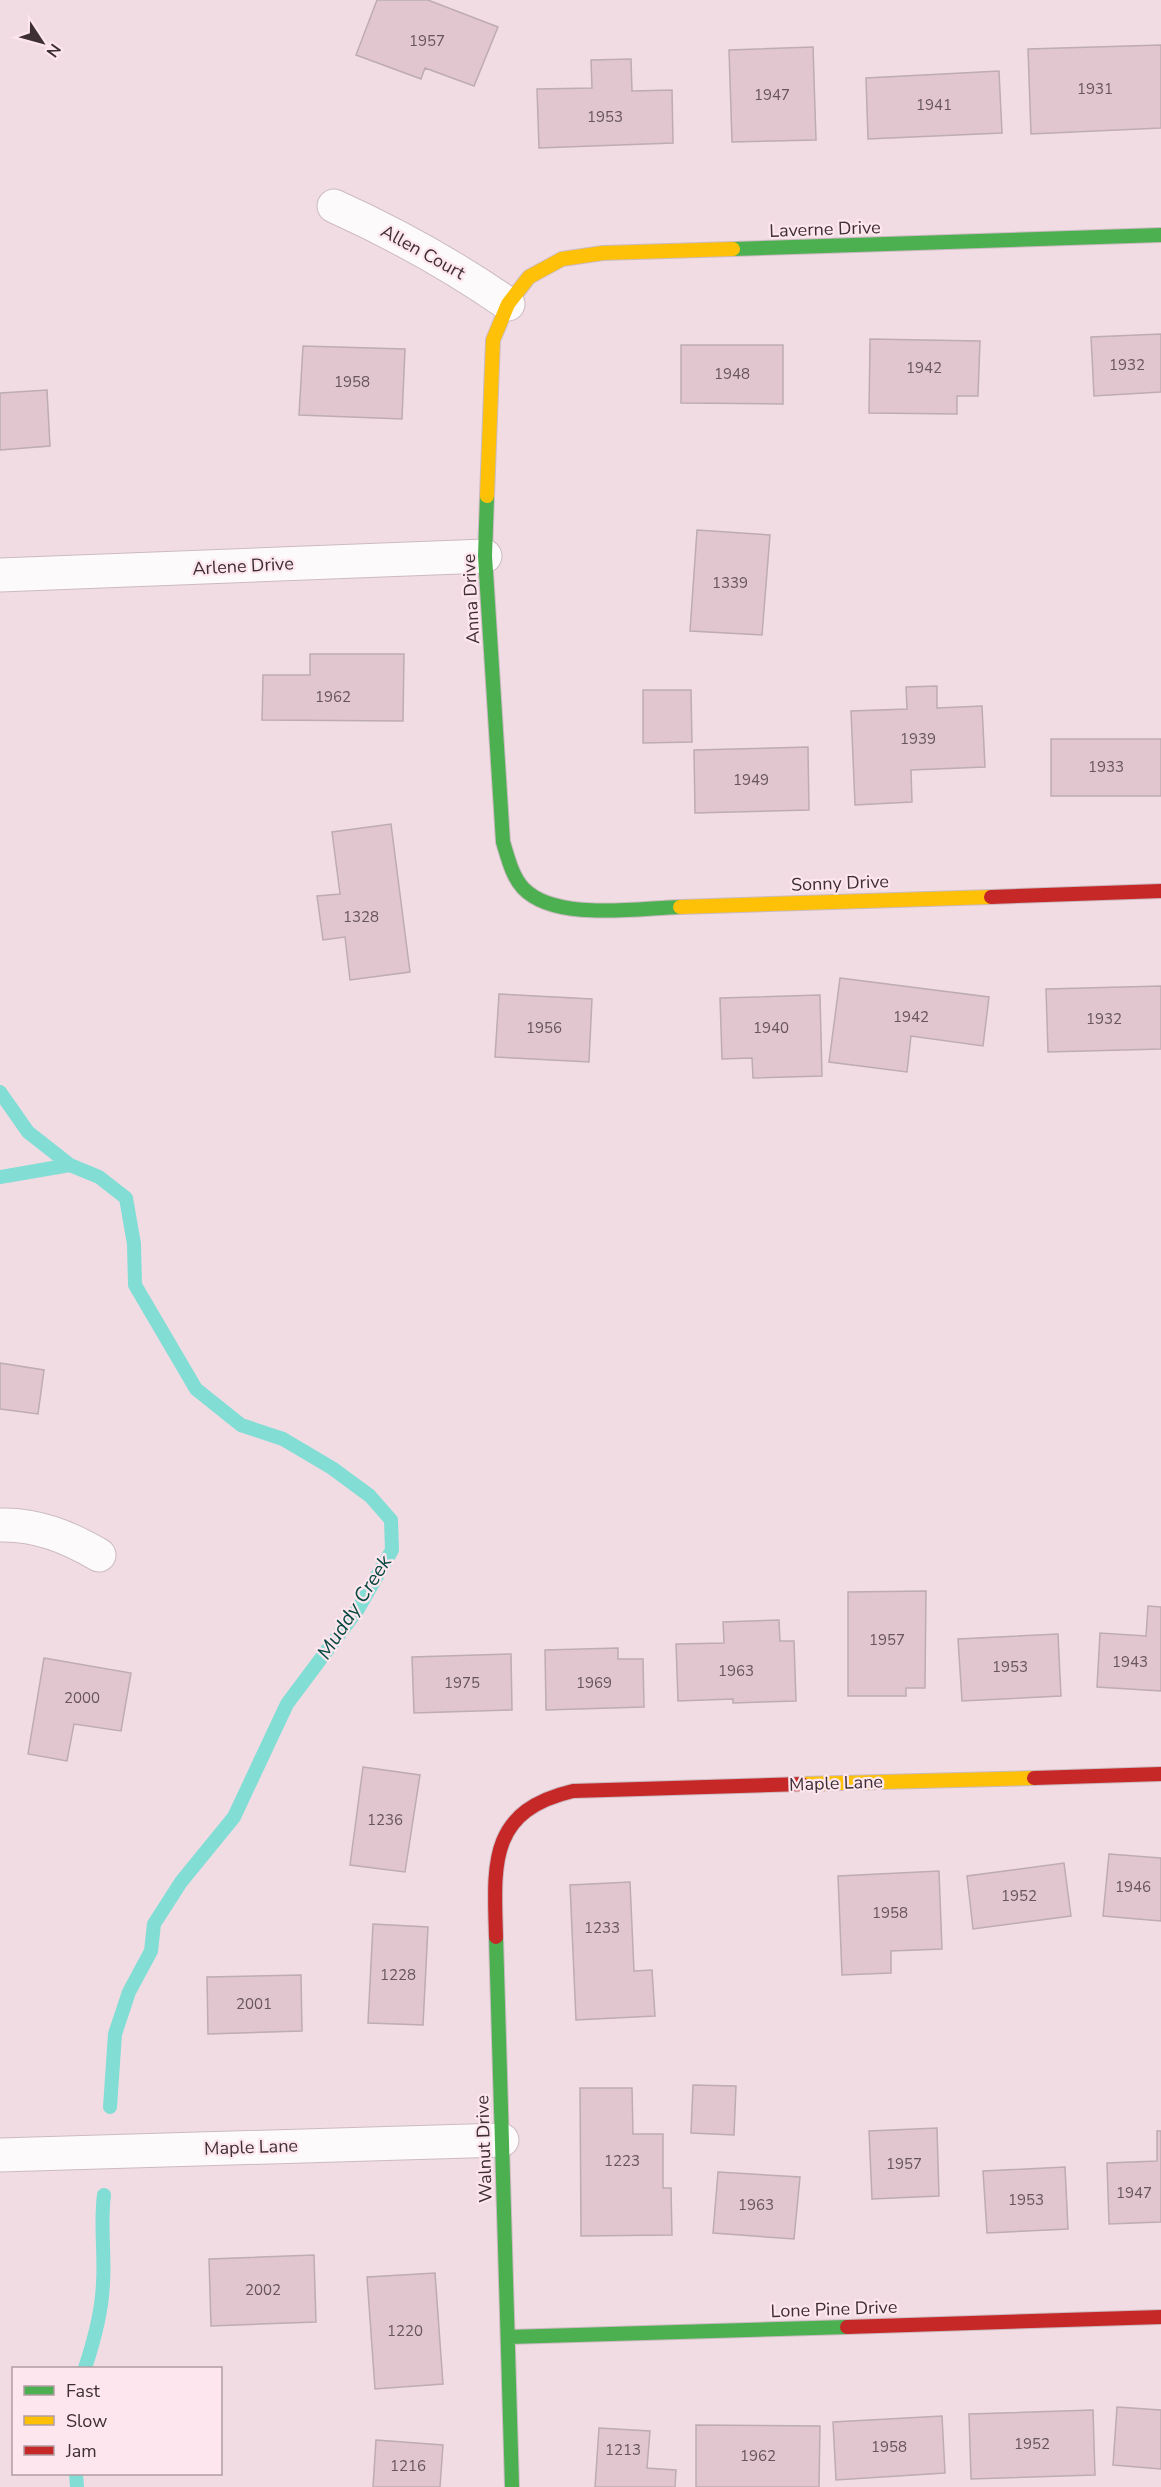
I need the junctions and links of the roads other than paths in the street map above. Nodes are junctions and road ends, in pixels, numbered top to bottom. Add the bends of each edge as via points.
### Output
1 (334, 206) dead end
2 (1161, 236) edge
3 (508, 303) junction
4 (485, 556) junction
5 (0, 575) edge
6 (524, 891) joint
7 (1161, 891) edge
8 (0, 1525) edge
9 (99, 1555) dead end
10 (1161, 1774) edge
11 (518, 1816) joint
12 (502, 2140) junction
13 (0, 2155) edge
14 (1161, 2317) edge
15 (508, 2337) junction
16 (513, 2487) edge

1 - 3 street, Allen Court via 397,235
2 - 3 street, Laverne Drive via 603,253 562,259 529,278
3 - 4 street, Anna Drive via 494,340
4 - 5 street, Arlene Drive
4 - 6 street, Anna Drive via 502,842 513,875
6 - 7 street, Sonny Drive via 539,900 574,910
8 - 9 street via 42,1529
10 - 11 street, Maple Lane via 573,1791 534,1803
11 - 12 street, Walnut Drive via 504,1833 496,1855
12 - 13 street, Maple Lane
12 - 15 street, Walnut Drive
14 - 15 street, Lone Pine Drive
15 - 16 street, Walnut Drive

